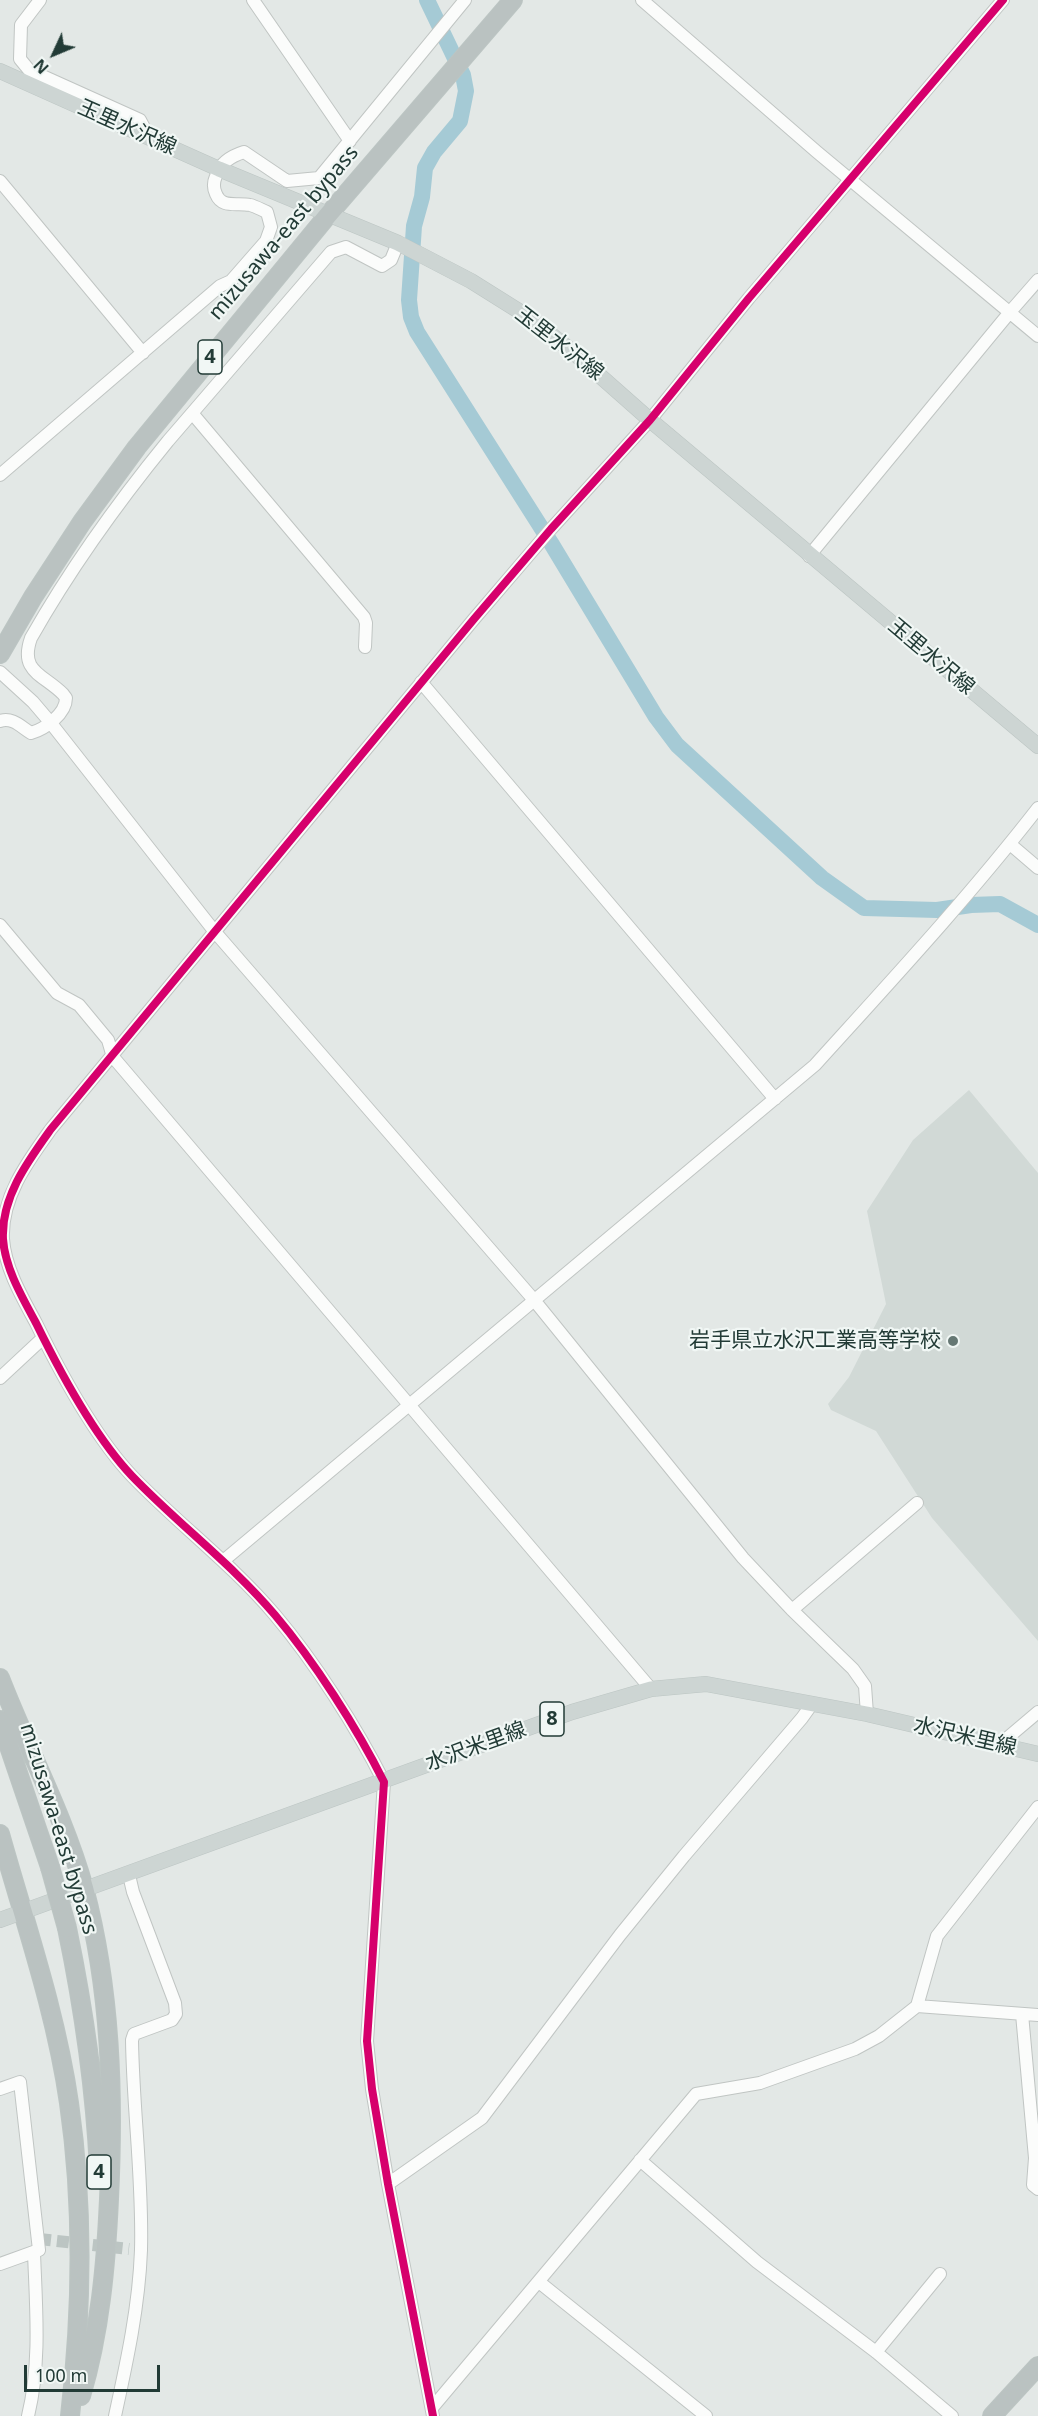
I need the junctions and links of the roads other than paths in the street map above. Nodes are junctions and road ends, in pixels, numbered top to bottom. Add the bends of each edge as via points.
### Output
1 (40, 0) edge
2 (253, 0) edge
3 (465, 0) edge
4 (513, 0) edge
5 (642, 0) edge
6 (1003, 0) edge
7 (0, 71) edge
8 (149, 137) junction
9 (350, 141) junction
10 (219, 169) junction
11 (850, 179) junction
12 (0, 182) edge
13 (328, 215) junction
14 (398, 243) junction
15 (1038, 280) edge
16 (1010, 312) junction
17 (1038, 336) edge
18 (143, 353) junction
19 (192, 413) junction
20 (650, 420) junction
21 (0, 475) edge
22 (809, 556) junction
23 (365, 647) dead end
24 (0, 654) edge
25 (0, 672) edge
26 (421, 682) junction
27 (0, 721) edge
28 (50, 722) junction
29 (1038, 746) edge
30 (1038, 808) edge
31 (1010, 844) junction
32 (1038, 868) edge
33 (0, 925) edge
34 (215, 932) junction
35 (113, 1057) junction
36 (775, 1100) junction
37 (3, 1260) edge
38 (534, 1300) junction
39 (43, 1338) junction
40 (0, 1378) edge
41 (410, 1405) junction
42 (917, 1503) dead end
43 (224, 1561) junction
44 (792, 1610) junction
45 (0, 1678) edge
46 (651, 1689) junction
47 (812, 1704) junction
48 (1038, 1712) edge
49 (867, 1714) junction
50 (0, 1720) edge
51 (999, 1745) junction
52 (1038, 1754) edge
53 (384, 1782) junction
54 (1038, 1807) edge
55 (0, 1834) edge
56 (129, 1875) junction
57 (84, 1889) junction
58 (22, 1912) junction
59 (0, 1920) edge
60 (917, 2006) junction
61 (1022, 2014) junction
62 (1038, 2015) edge
63 (0, 2089) edge
64 (640, 2160) junction
65 (388, 2184) junction
66 (1038, 2189) edge
67 (34, 2253) junction
68 (0, 2264) edge
69 (940, 2274) dead end
70 (539, 2282) junction
71 (876, 2352) junction
72 (1038, 2366) edge
73 (81, 2396) junction
74 (433, 2412) edge
75 (28, 2416) edge
76 (70, 2416) edge
77 (75, 2416) edge
78 (115, 2416) edge
79 (706, 2416) edge
80 (952, 2416) edge
81 (992, 2416) edge

1 - 8 street via 21,25 20,59 29,70 140,120
2 - 9 street
3 - 9 street
4 - 13 highway, mizusawa-east bypass / 4
5 - 11 street
6 - 11 street
7 - 8 main road, 玉里水沢線
8 - 10 main road, 玉里水沢線
9 - 10 street via 320,178 287,180 244,152 231,156
10 - 13 main road, 玉里水沢線
10 - 18 street via 213,187 218,199 227,205 250,205 267,212 271,227 266,241 231,281 220,286
11 - 16 street
11 - 20 street
12 - 18 street
13 - 14 main road, 玉里水沢線
13 - 24 highway, mizusawa-east bypass / 4 via 137,447 82,522
14 - 19 street via 390,260 382,266 346,247 331,252
14 - 20 main road, 玉里水沢線 via 471,281 530,318
15 - 16 street
16 - 17 street
16 - 22 street
18 - 21 street
19 - 23 street via 364,616
19 - 28 street via 145,469 31,638 26,651 30,666 66,698 65,708
20 - 22 main road, 玉里水沢線
20 - 26 street
22 - 29 main road, 玉里水沢線
25 - 28 street
26 - 34 street
26 - 36 street
27 - 28 street via 18,723 31,733
28 - 34 street
30 - 31 street
31 - 32 street
31 - 36 street via 831,1047
33 - 35 street via 57,993 79,1005 108,1040
34 - 35 street
34 - 38 street
35 - 37 street via 51,1129 22,1171 9,1199
35 - 41 street
36 - 38 street
37 - 39 street
38 - 41 street
38 - 44 street via 743,1558
39 - 40 street
39 - 43 street via 96,1430 130,1474
41 - 43 street
41 - 46 street
42 - 44 street
43 - 53 street via 275,1615 313,1666
44 - 49 street via 853,1669 865,1686
45 - 57 highway via 60,1819
46 - 47 main road, 水沢米里線 / 8 via 706,1684
46 - 53 main road, 水沢米里線 / 8 via 572,1712
47 - 49 main road, 水沢米里線 / 8
47 - 65 street via 620,1935 482,2118
48 - 51 street
49 - 51 main road, 水沢米里線 / 8
50 - 73 highway, mizusawa-east bypass / 4, bridge via 51,1868 89,2043 100,2182 99,2254
51 - 52 main road, 水沢米里線 / 8
53 - 56 main road, 水沢米里線 / 8
53 - 65 street via 367,2041
54 - 60 street via 937,1936
55 - 58 highway
56 - 57 main road, 水沢米里線 / 8
56 - 78 street via 176,2014 172,2020 134,2034 132,2040 141,2193 135,2249 138,2296
57 - 58 main road, 水沢米里線 / 8
57 - 73 highway via 106,2004 111,2134 106,2258 90,2364
58 - 59 main road, 水沢米里線 / 8
58 - 76 highway via 56,2036 77,2168 80,2293
60 - 61 street
60 - 64 street via 855,2049 760,2083 696,2094
61 - 62 street
61 - 66 street via 1035,2158 1033,2185
63 - 67 street via 20,2082 39,2239 39,2250
64 - 70 street
64 - 71 street via 758,2262
65 - 74 street
67 - 68 street
67 - 75 street via 37,2341
69 - 71 street
70 - 74 street
70 - 79 street
71 - 80 street
72 - 81 highway
73 - 77 highway, mizusawa-east bypass / 4

